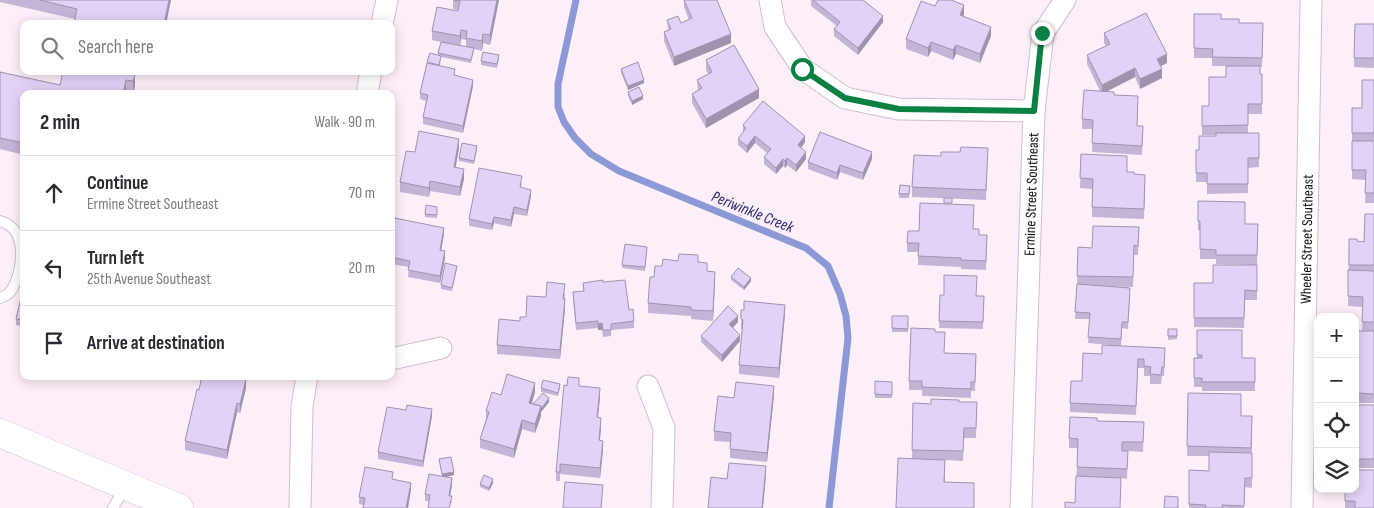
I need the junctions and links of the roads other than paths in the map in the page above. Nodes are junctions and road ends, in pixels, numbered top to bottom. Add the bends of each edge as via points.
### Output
1 (387, 0) edge
2 (770, 0) edge
3 (1065, 0) edge
4 (1311, 0) edge
5 (383, 20) edge
6 (371, 75) edge
7 (368, 90) edge
8 (1034, 111) junction
9 (0, 221) edge
10 (20, 243) edge
11 (20, 264) edge
12 (0, 298) edge
13 (441, 348) dead end
14 (395, 358) edge
15 (306, 380) edge
16 (648, 386) dead end
17 (0, 433) edge
18 (119, 497) edge
19 (179, 508) edge
20 (300, 508) edge
21 (662, 508) edge
22 (1021, 508) edge
23 (1302, 508) edge

1 - 5 street
2 - 8 street, Ermine Street Southeast via 775,27 802,69 845,98 899,109
3 - 8 street via 1042,33
4 - 23 street, Wheeler Street Southeast
6 - 7 street
8 - 22 street, Ermine Street Southeast
9 - 10 lane via 18,234
11 - 12 lane via 9,294
13 - 14 street
15 - 20 street via 302,406
16 - 21 street via 664,428
17 - 18 main road
18 - 19 main road

